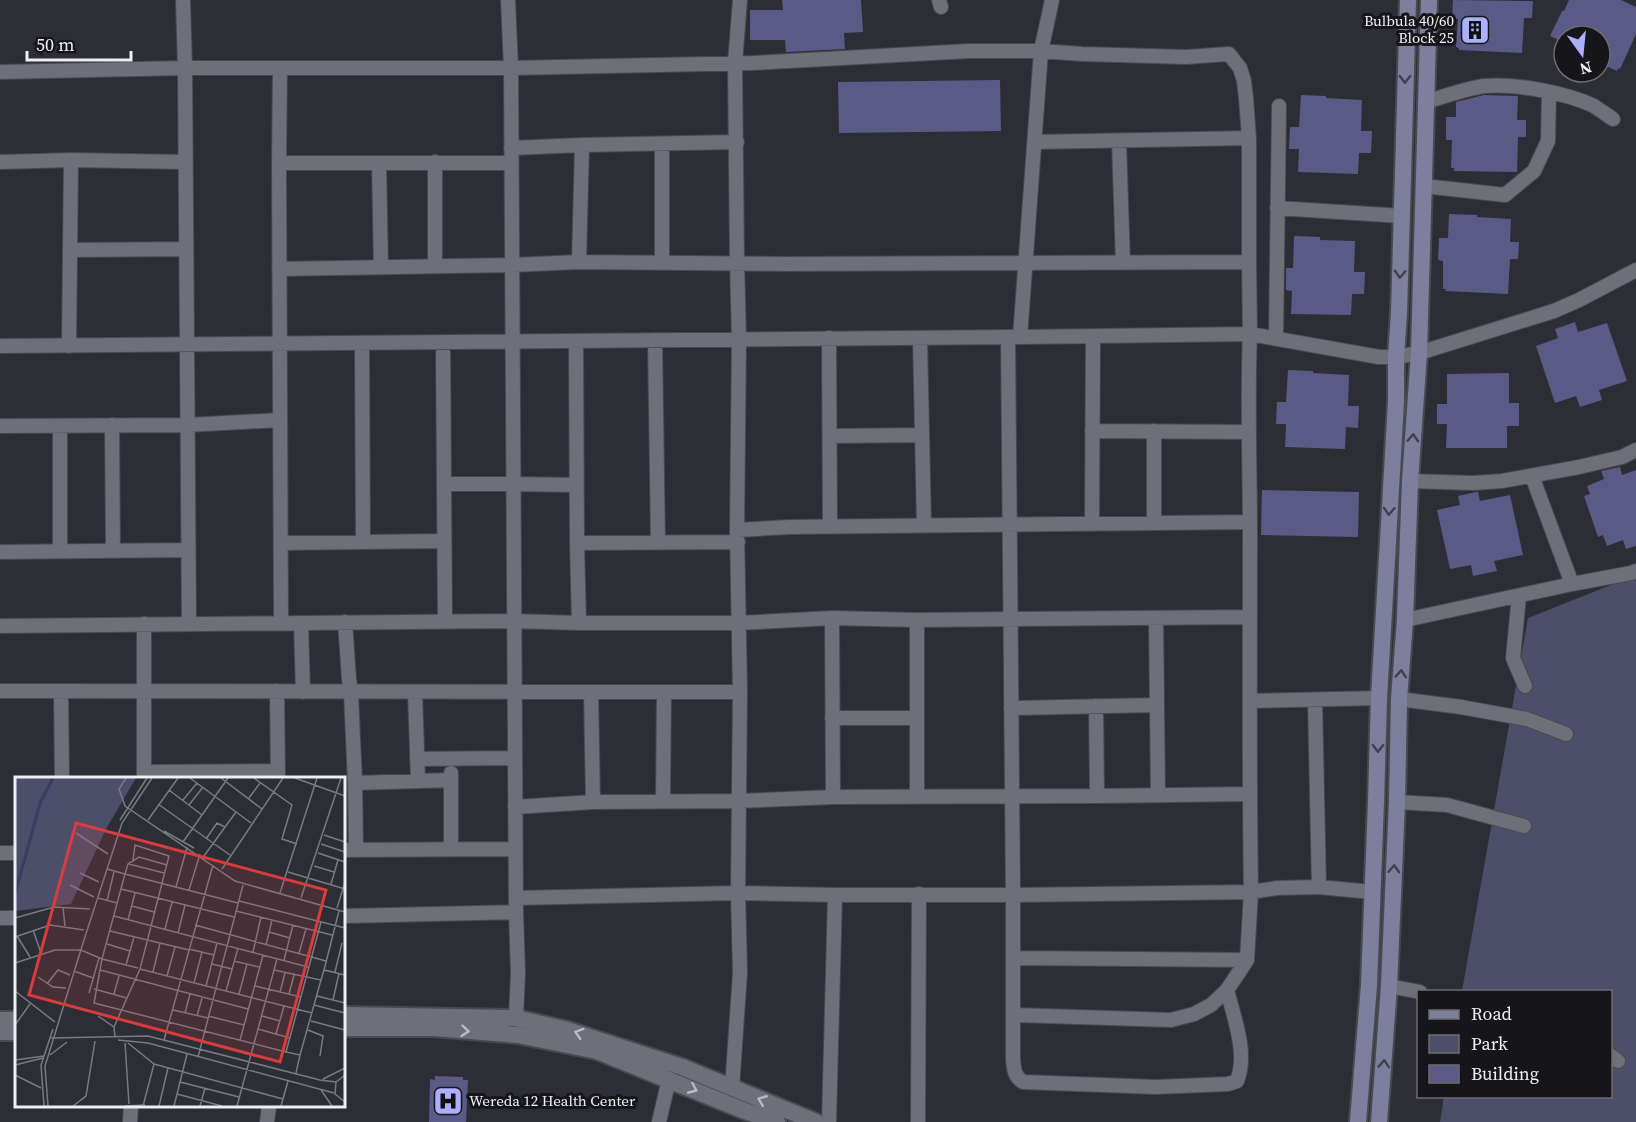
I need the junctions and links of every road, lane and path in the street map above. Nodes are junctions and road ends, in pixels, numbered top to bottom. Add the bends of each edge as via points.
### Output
1 (183, 0) edge
2 (508, 0) edge
3 (740, 0) edge
4 (1052, 0) edge
5 (1408, 0) edge
6 (1429, 0) edge
7 (1041, 51) junction
8 (735, 63) junction
9 (185, 68) junction
10 (280, 68) junction
11 (511, 68) junction
12 (0, 72) edge
13 (1549, 92) junction
14 (1426, 102) junction
15 (1279, 106) dead end
16 (1613, 119) dead end
17 (1249, 138) junction
18 (1119, 141) junction
19 (737, 142) junction
20 (1035, 142) junction
21 (662, 144) junction
22 (582, 145) junction
23 (511, 148) junction
24 (71, 160) junction
25 (0, 162) edge
26 (186, 162) junction
27 (435, 162) junction
28 (279, 163) junction
29 (379, 163) junction
30 (511, 163) junction
31 (1424, 186) junction
32 (1277, 208) junction
33 (1402, 216) junction
34 (186, 249) junction
35 (71, 250) junction
36 (579, 262) junction
37 (662, 262) junction
38 (737, 262) junction
39 (1249, 262) junction
40 (1025, 263) junction
41 (1123, 263) junction
42 (435, 265) junction
43 (512, 265) junction
44 (381, 267) junction
45 (279, 269) junction
46 (1635, 272) edge
47 (1250, 334) junction
48 (1093, 336) junction
49 (1014, 337) junction
50 (829, 338) junction
51 (920, 338) junction
52 (1276, 338) junction
53 (739, 339) junction
54 (655, 340) junction
55 (512, 341) junction
56 (576, 341) junction
57 (443, 342) junction
58 (362, 343) junction
59 (187, 344) junction
60 (280, 344) junction
61 (0, 346) edge
62 (69, 346) junction
63 (1419, 353) junction
64 (1396, 357) junction
65 (280, 420) junction
66 (112, 425) junction
67 (187, 425) junction
68 (0, 426) edge
69 (60, 426) junction
70 (1092, 430) junction
71 (1154, 431) junction
72 (1248, 432) junction
73 (922, 435) junction
74 (830, 436) junction
75 (1636, 450) edge
76 (1533, 476) junction
77 (1410, 481) junction
78 (444, 484) junction
79 (513, 484) junction
80 (576, 485) junction
81 (1250, 522) junction
82 (1154, 523) junction
83 (1008, 524) junction
84 (1092, 524) junction
85 (924, 526) junction
86 (830, 527) junction
87 (737, 536) junction
88 (444, 541) junction
89 (363, 542) junction
90 (658, 542) junction
91 (281, 543) junction
92 (577, 543) junction
93 (188, 550) junction
94 (60, 551) junction
95 (113, 551) junction
96 (0, 552) edge
97 (1636, 571) edge
98 (1572, 584) junction
99 (1520, 596) junction
100 (1250, 617) junction
101 (832, 618) junction
102 (1156, 618) junction
103 (1010, 619) junction
104 (917, 620) junction
105 (444, 621) junction
106 (514, 621) junction
107 (1405, 621) junction
108 (345, 622) junction
109 (281, 623) junction
110 (301, 623) junction
111 (579, 623) junction
112 (739, 623) junction
113 (144, 624) junction
114 (189, 624) junction
115 (0, 626) edge
116 (1525, 686) dead end
117 (144, 691) junction
118 (277, 691) junction
119 (514, 691) junction
120 (0, 692) edge
121 (61, 692) junction
122 (303, 692) junction
123 (416, 692) junction
124 (591, 692) junction
125 (664, 692) junction
126 (740, 692) junction
127 (351, 693) junction
128 (1379, 698) junction
129 (1399, 699) junction
130 (1316, 700) junction
131 (1250, 701) junction
132 (1156, 705) junction
133 (1096, 706) junction
134 (1011, 708) junction
135 (832, 718) junction
136 (916, 718) junction
137 (1566, 734) dead end
138 (515, 758) junction
139 (417, 759) junction
140 (451, 759) junction
141 (144, 775) edge
142 (278, 775) edge
143 (62, 777) edge
144 (451, 780) junction
145 (418, 781) junction
146 (355, 783) junction
147 (1249, 794) junction
148 (1158, 795) junction
149 (1097, 796) junction
150 (833, 797) junction
151 (917, 797) junction
152 (1012, 797) junction
153 (663, 801) junction
154 (738, 801) junction
155 (593, 802) junction
156 (1397, 802) junction
157 (515, 807) junction
158 (1524, 826) dead end
159 (452, 849) junction
160 (515, 849) junction
161 (350, 850) edge
162 (1319, 887) junction
163 (1251, 892) junction
164 (1372, 892) junction
165 (738, 893) junction
166 (919, 894) junction
167 (835, 895) junction
168 (1013, 895) junction
169 (516, 905) junction
170 (345, 916) edge
171 (1013, 958) junction
172 (1247, 960) junction
173 (1389, 986) junction
174 (1227, 990) junction
175 (1417, 991) edge
176 (345, 1015) edge
177 (1013, 1015) junction
178 (516, 1017) junction
179 (345, 1028) edge
180 (669, 1079) junction
181 (732, 1088) junction
182 (131, 1107) edge
183 (269, 1107) edge
184 (130, 1122) edge
185 (267, 1122) edge
186 (659, 1122) edge
187 (777, 1122) edge
188 (816, 1122) edge
189 (829, 1122) edge
190 (918, 1122) edge
191 (1358, 1122) edge
192 (1379, 1122) edge

1 - 9 street
2 - 11 street
3 - 8 street
4 - 7 street
5 -> 33 main road
6 - 14 main road
7 - 8 street
7 - 17 street via 1229,54 1244,81
7 - 20 street
8 - 11 street
8 - 19 street
9 - 10 street
9 - 12 street
9 - 26 street
10 - 11 street
10 - 28 street
11 - 23 street
13 - 14 street via 1484,86
13 - 16 street via 1593,106
13 - 31 street via 1548,141 1534,171 1505,195
14 - 31 main road
15 - 32 street
17 - 18 street
17 - 39 street
18 - 20 street
18 - 41 street
19 - 21 street
19 - 38 street
20 - 40 street
21 - 22 street
21 - 37 street
22 - 23 street
22 - 36 street
23 - 30 street
24 - 25 street
24 - 26 street
24 - 35 street
26 - 34 street
27 - 29 street
27 - 30 street
27 - 42 street
28 - 29 street
28 - 45 street
29 - 44 street
30 - 43 street
31 - 63 main road
32 - 33 street
32 - 52 street
33 -> 64 main road
34 - 35 street
34 - 59 street
35 - 62 street
36 - 37 street
36 - 43 street
37 - 38 street
38 - 40 street
38 - 53 street
39 - 41 street
39 - 47 street
40 - 41 street
40 - 49 street
42 - 43 street
42 - 44 street
43 - 55 street
44 - 45 street
45 - 60 street
46 - 63 street via 1554,310
47 - 48 street
47 - 52 street
47 - 72 street
48 - 49 street
48 - 70 street
49 - 51 street
49 - 83 street
50 - 51 street
50 - 53 street
50 - 74 street
51 - 73 street
52 - 64 street
53 - 54 street
53 - 87 street
54 - 56 street
54 - 90 street
55 - 56 street
55 - 57 street
55 - 79 street
56 - 80 street
57 - 58 street
57 - 78 street
58 - 60 street
58 - 89 street
59 - 60 street
59 - 62 street
59 - 67 street
60 - 65 street
61 - 62 street
63 - 64 street
77 -> 63 main road
64 -> 128 main road
65 - 67 street
65 - 91 street
66 - 67 street
66 - 69 street
66 - 95 street
67 - 93 street
68 - 69 street
69 - 94 street
70 - 71 street
70 - 84 street
71 - 72 street
71 - 82 street
72 - 81 street
73 - 74 street
73 - 85 street
74 - 86 street
75 - 76 street via 1622,457
76 - 77 street via 1473,483
76 - 98 street
77 - 107 main road
78 - 79 street
78 - 88 street
79 - 80 street
79 - 106 street
80 - 92 street
81 - 82 street
81 - 100 street
82 - 84 street
83 - 84 street
83 - 85 street
83 - 103 street
85 - 86 street
86 - 87 street via 790,527
87 - 90 street
87 - 112 street
88 - 89 street
88 - 105 street
89 - 91 street
90 - 92 street
91 - 109 street
92 - 111 street
93 - 95 street
93 - 114 street
94 - 95 street
94 - 96 street
97 - 98 street
98 - 99 street
99 - 107 street
99 - 116 street via 1514,658
100 - 102 street
100 - 131 street
101 - 104 street
101 - 112 street
101 - 135 street
102 - 103 street
102 - 132 street
103 - 104 street
103 - 134 street
104 - 136 street
105 - 106 street
105 - 108 street
106 - 111 street
106 - 119 street
129 -> 107 main road
108 - 110 street
108 - 127 street
109 - 110 street
109 - 114 street
110 - 122 street
111 - 112 street
112 - 126 street
113 - 114 street
113 - 115 street
113 - 117 street
117 - 118 street
117 - 121 street
117 - 141 street
118 - 122 street
118 - 142 street
119 - 123 street
119 - 124 street
119 - 138 street
120 - 121 street
121 - 143 street
122 - 127 street
123 - 127 street
123 - 139 street
124 - 125 street
124 - 155 street
125 - 126 street
125 - 153 street
126 - 154 street
127 - 146 street
128 - 130 street
128 -> 164 main road
129 - 137 street via 1527,718
129 - 156 main road
130 - 131 street
130 - 162 street
131 - 147 street
132 - 133 street
132 - 148 street
133 - 134 street
133 - 149 street
134 - 152 street
135 - 136 street
135 - 150 street
136 - 151 street
138 - 140 street
138 - 157 street
139 - 140 street
139 - 145 street
140 - 144 street
141 - 142 street
144 - 145 street
144 - 159 street
145 - 146 street
146 - 161 street
147 - 148 street
147 - 163 street
148 - 149 street
149 - 152 street
150 - 151 street
150 - 154 street
151 - 152 street
152 - 168 street
153 - 154 street
153 - 155 street
154 - 165 street
155 - 157 street
156 - 158 street via 1447,805
173 -> 156 main road
157 - 160 street
159 - 160 street
159 - 161 street
160 - 169 street
162 - 163 street
162 - 164 street
163 - 168 street
163 - 172 street
164 - 191 main road
165 - 167 street
165 - 169 street
165 - 181 street via 740,973
166 - 167 street
166 - 168 street
166 - 190 street
167 - 189 street
168 - 171 street
169 - 170 street
169 - 178 street
171 - 172 street
171 - 177 street
172 - 174 street
173 - 175 street
192 -> 173 main road
174 - 177 street via 1204,1009 1171,1020
174 - 177 street via 1241,1052 1238,1081 1227,1084 1156,1087 1023,1082 1014,1074
176 - 178 street
181 -> 178 street via 682,1067
179 -> 180 street via 518,1035 597,1051
180 - 186 street
180 -> 187 street
188 -> 181 street
182 - 184 street
183 - 185 street

